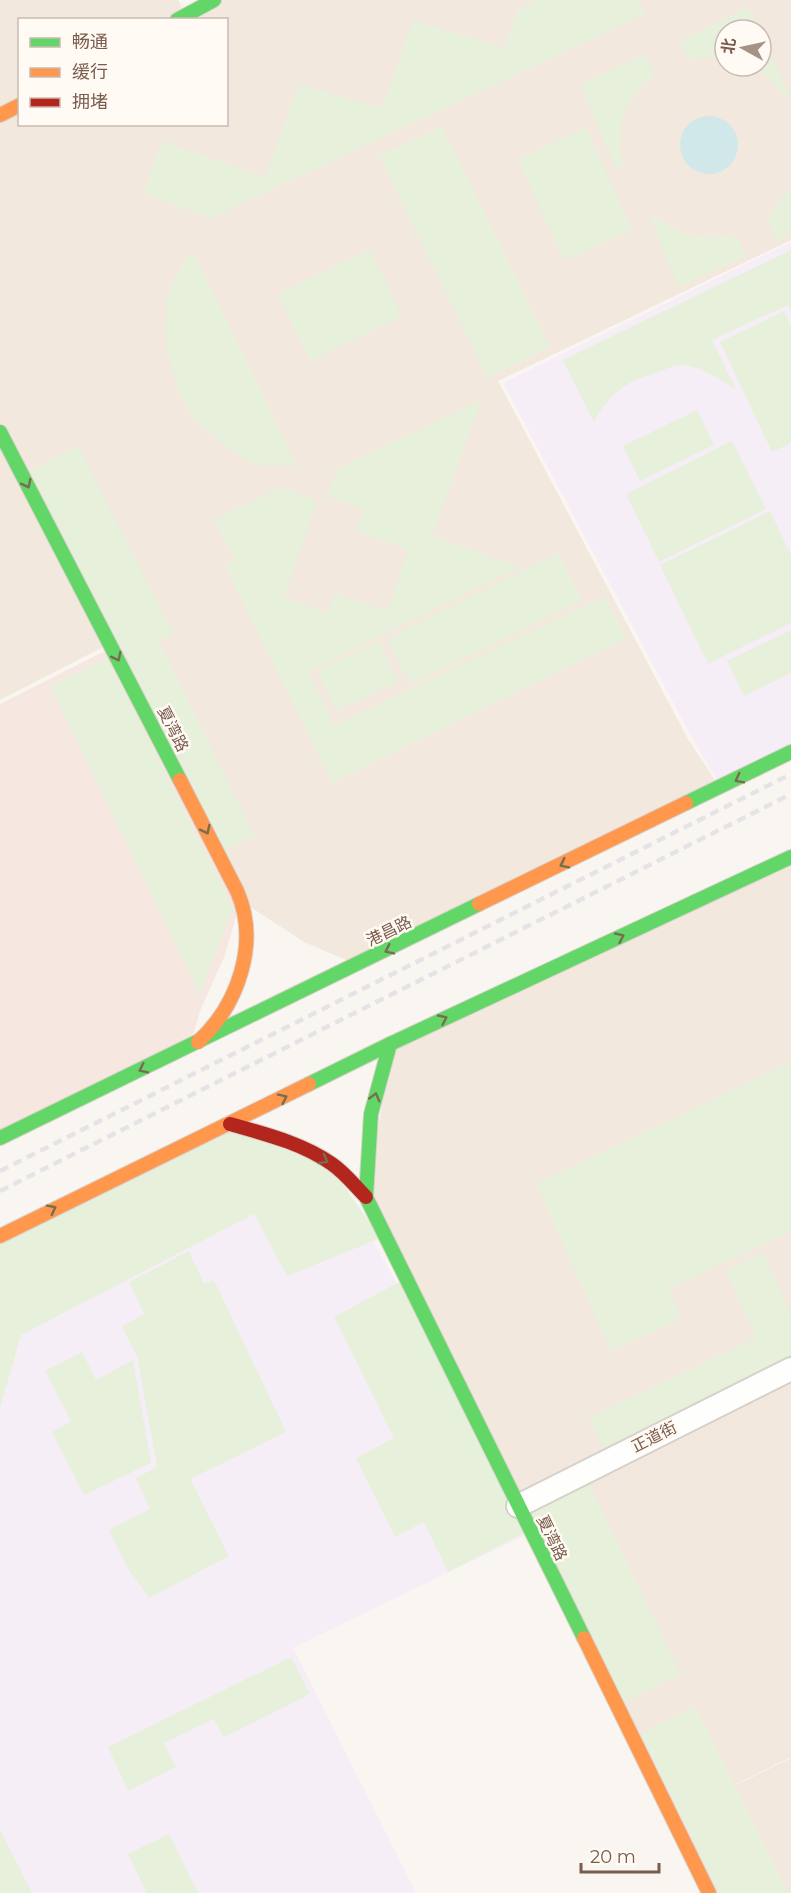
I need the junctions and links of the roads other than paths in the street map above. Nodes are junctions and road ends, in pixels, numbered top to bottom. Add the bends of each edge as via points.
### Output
1 (214, 0) edge
2 (181, 18) edge
3 (18, 106) edge
4 (0, 115) edge
5 (0, 432) edge
6 (791, 752) edge
7 (791, 857) edge
8 (195, 1044) junction
9 (390, 1044) junction
10 (230, 1124) junction
11 (0, 1138) edge
12 (366, 1197) junction
13 (0, 1236) edge
14 (791, 1369) edge
15 (518, 1506) junction
16 (709, 1893) edge

1 - 2 street
3 - 4 street
5 -> 8 street, 夏湾路 via 243,905 248,932 234,989 214,1028
6 -> 8 street, 港昌路
9 -> 7 street
8 -> 11 street, 港昌路
10 -> 9 street
12 -> 9 street via 370,1114
10 -> 12 street via 292,1143 323,1159
13 -> 10 street
12 - 15 street, 夏湾路
14 - 15 street, 正道街
15 - 16 street, 夏湾路

